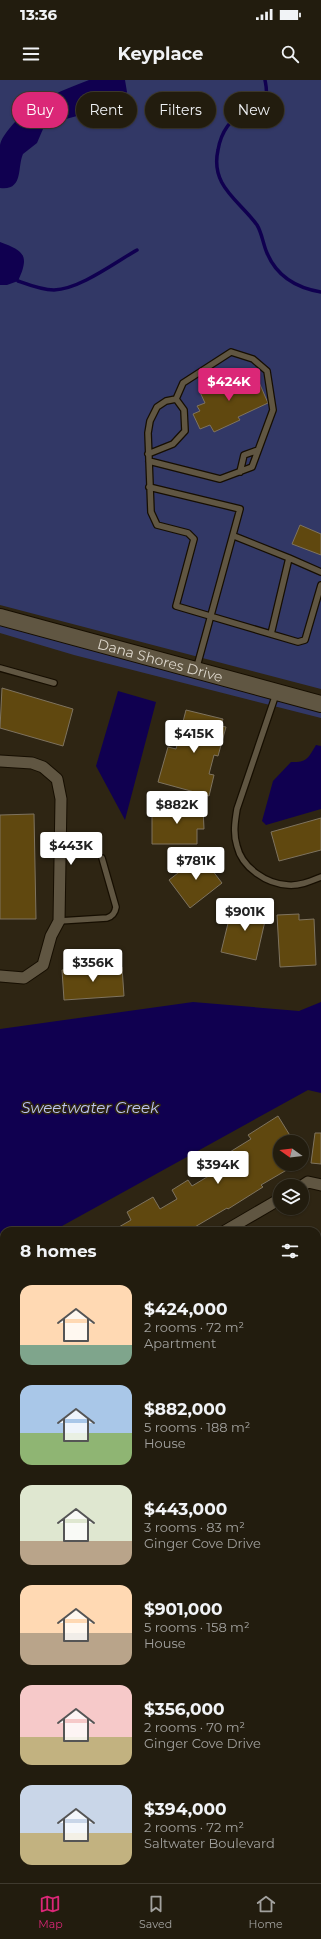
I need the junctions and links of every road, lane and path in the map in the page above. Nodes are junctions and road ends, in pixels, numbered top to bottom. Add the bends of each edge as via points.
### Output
1 (176, 399) junction
2 (258, 450) junction
3 (148, 454) junction
4 (149, 461) junction
5 (240, 472) junction
6 (149, 487) junction
7 (234, 536) junction
8 (289, 558) junction
9 (321, 572) edge
10 (321, 585) edge
11 (0, 617) edge
12 (212, 617) junction
13 (271, 634) junction
14 (0, 668) edge
15 (196, 670) junction
16 (54, 683) dead end
17 (277, 692) junction
18 (321, 704) edge
19 (0, 761) edge
20 (102, 858) dead end
21 (321, 877) edge
22 (59, 920) junction
23 (0, 976) edge
24 (309, 1182) edge
25 (321, 1185) edge
26 (273, 1203) edge
27 (232, 1227) edge

1 - 2 lane via 183,383 231,352 254,359 267,371 273,410
1 - 3 lane via 166,400 157,407 150,421
1 - 3 lane via 184,410 185,431 173,444
2 - 5 lane via 252,467
2 - 5 lane via 244,455
3 - 4 lane
4 - 5 lane via 220,479
4 - 6 lane
6 - 7 lane via 240,509
6 - 12 lane via 151,512 157,525 188,533 194,538 176,606
7 - 8 lane
7 - 12 lane
8 - 9 lane
8 - 13 lane
10 - 13 lane via 305,640 298,642
11 - 15 street, Dana Shores Drive
12 - 13 lane
12 - 15 lane
14 - 16 lane
15 - 17 street, Dana Shores Drive
17 - 18 street, Dana Shores Drive
17 - 21 lane via 237,809 234,827 237,847 253,871 269,881 288,885 304,884
19 - 22 street via 32,763 43,767 57,779 61,799
20 - 22 lane via 116,907 115,913 107,918
22 - 23 street via 51,936 43,965 24,978
24 - 25 street
26 - 27 street

